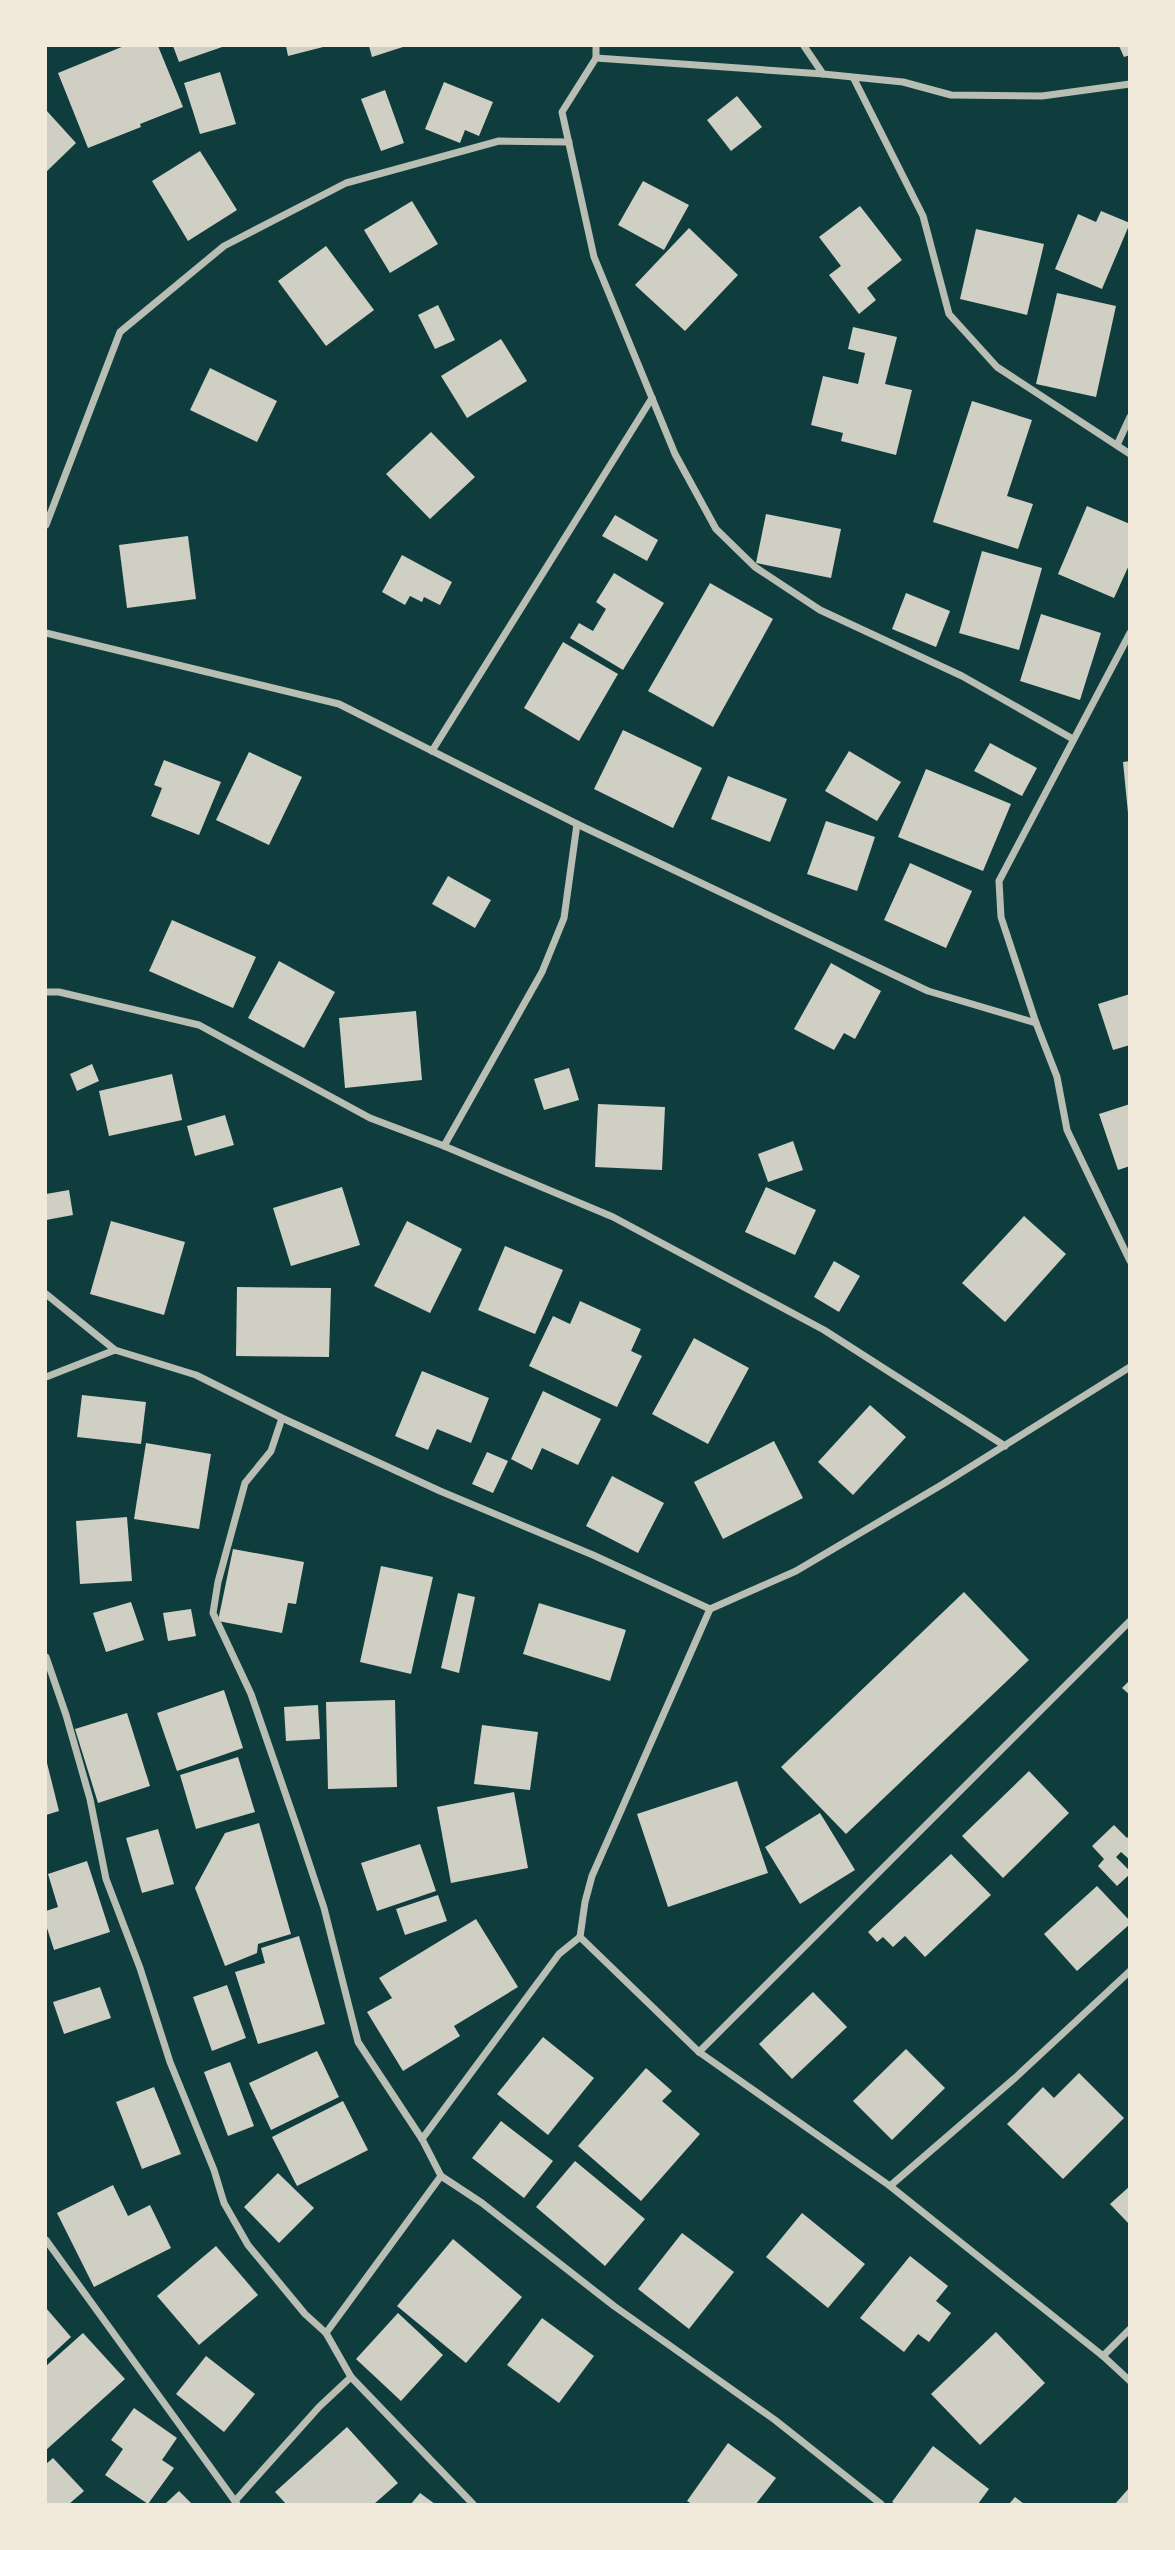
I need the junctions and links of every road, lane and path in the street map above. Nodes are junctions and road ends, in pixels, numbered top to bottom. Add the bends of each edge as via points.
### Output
1 (596, 46) edge
2 (804, 46) edge
3 (596, 58) junction
4 (823, 74) junction
5 (854, 79) junction
6 (1129, 84) edge
7 (569, 142) junction
8 (652, 398) junction
9 (1129, 417) edge
10 (1116, 445) junction
11 (1129, 454) edge
12 (46, 525) edge
13 (46, 634) edge
14 (1129, 634) edge
15 (1073, 739) junction
16 (432, 751) junction
17 (577, 824) junction
18 (46, 992) edge
19 (1037, 1023) junction
20 (444, 1146) junction
21 (1129, 1261) edge
22 (46, 1294) edge
23 (115, 1350) junction
24 (1129, 1367) edge
25 (46, 1377) edge
26 (282, 1418) junction
27 (1005, 1446) junction
28 (710, 1609) junction
29 (1129, 1621) edge
30 (46, 1657) edge
31 (580, 1937) junction
32 (1129, 1971) edge
33 (699, 2052) junction
34 (422, 2138) junction
35 (441, 2176) junction
36 (890, 2186) junction
37 (46, 2240) edge
38 (1129, 2329) edge
39 (326, 2333) junction
40 (1103, 2356) junction
41 (351, 2377) junction
42 (1129, 2381) edge
43 (236, 2502) edge
44 (472, 2504) edge
45 (881, 2504) edge

1 - 3 street
2 - 4 street
3 - 4 street
3 - 7 street via 562,112
4 - 5 street
5 - 6 street via 903,82 951,95 1042,96
5 - 10 street via 923,216 948,314 997,366
7 - 8 street via 594,257
7 - 12 street via 499,141 346,183 224,246 120,332
8 - 15 street via 675,454 716,529 755,567 820,610 962,676
8 - 16 street
9 - 10 street
10 - 11 street
13 - 16 street via 340,704
14 - 15 street
15 - 19 street via 999,881 1001,917
16 - 17 street
17 - 19 street via 928,991
17 - 20 street via 564,918 542,972
18 - 20 street via 199,1025 370,1118
19 - 21 street via 1057,1077 1067,1130
20 - 27 street via 624,1223 824,1330
22 - 23 street
23 - 25 street
23 - 26 street via 196,1375
24 - 27 street
26 - 28 street
26 - 34 street via 271,1451 245,1483 214,1613 251,1694 324,1908 358,2042
27 - 28 street via 796,1571
28 - 31 street via 592,1876
29 - 33 street
30 - 39 street via 90,1799 106,1879 223,2203 248,2245
31 - 33 street
31 - 34 street via 559,1954
32 - 36 street
33 - 36 street
34 - 35 street
35 - 39 street
35 - 45 street via 775,2420
36 - 40 street
37 - 43 street
38 - 40 street
39 - 41 street
40 - 42 street
41 - 43 street
41 - 44 street

